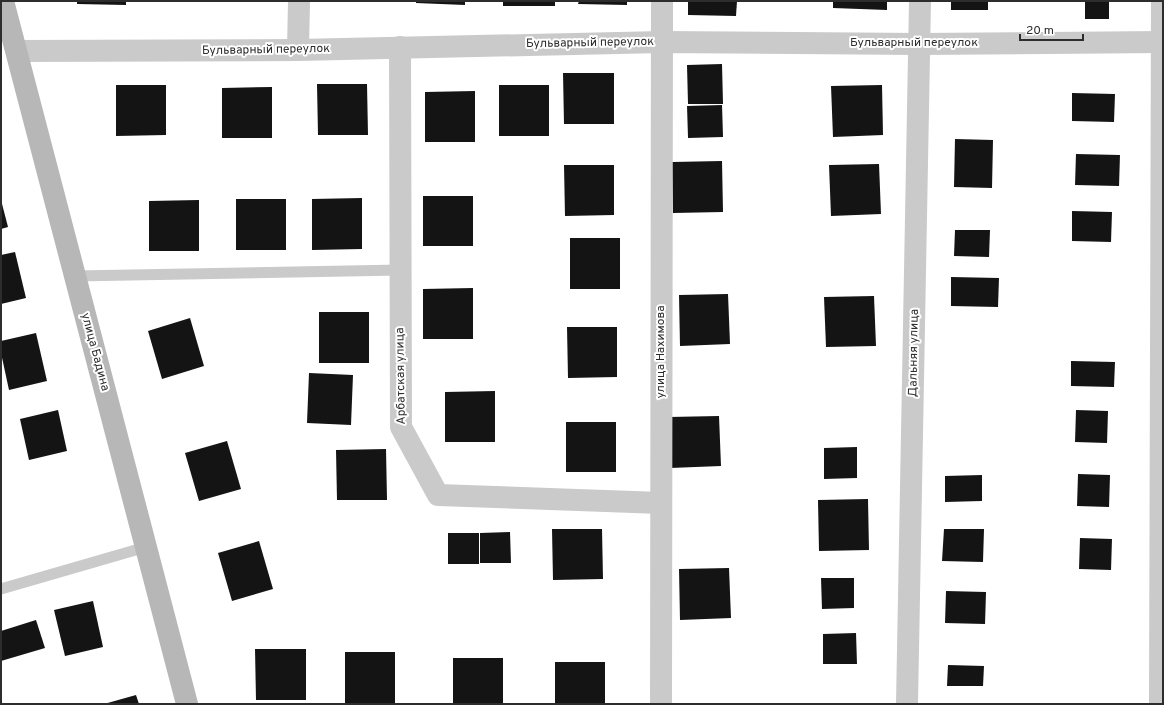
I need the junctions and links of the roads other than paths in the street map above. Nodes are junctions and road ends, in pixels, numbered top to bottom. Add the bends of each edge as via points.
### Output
1 (3, 1) edge
2 (299, 1) edge
3 (662, 1) edge
4 (920, 1) edge
5 (1162, 1) edge
6 (662, 42) junction
7 (1162, 42) edge
8 (919, 44) junction
9 (400, 47) junction
10 (298, 50) junction
11 (17, 51) junction
12 (400, 270) junction
13 (75, 276) junction
14 (661, 503) junction
15 (146, 547) junction
16 (1, 589) edge
17 (187, 704) edge
18 (661, 704) edge
19 (907, 704) edge
20 (1160, 704) edge

1 - 11 street, улица Бадина
2 - 10 street
3 - 6 street, улица Нахимова
4 - 8 street, Дальняя улица
5 - 7 street
6 - 8 street, Бульварный переулок
6 - 9 street, Бульварный переулок
6 - 14 street, улица Нахимова
7 - 8 street, Бульварный переулок
7 - 20 street
8 - 19 street, Дальняя улица
9 - 10 street, Бульварный переулок
9 - 12 street, Арбатская улица
10 - 11 street, Бульварный переулок
11 - 13 street, улица Бадина
12 - 13 lane
12 - 14 street, Арбатская улица via 401,427 438,495
13 - 15 street, улица Бадина
14 - 18 street, улица Нахимова
15 - 16 lane
15 - 17 street, улица Бадина

